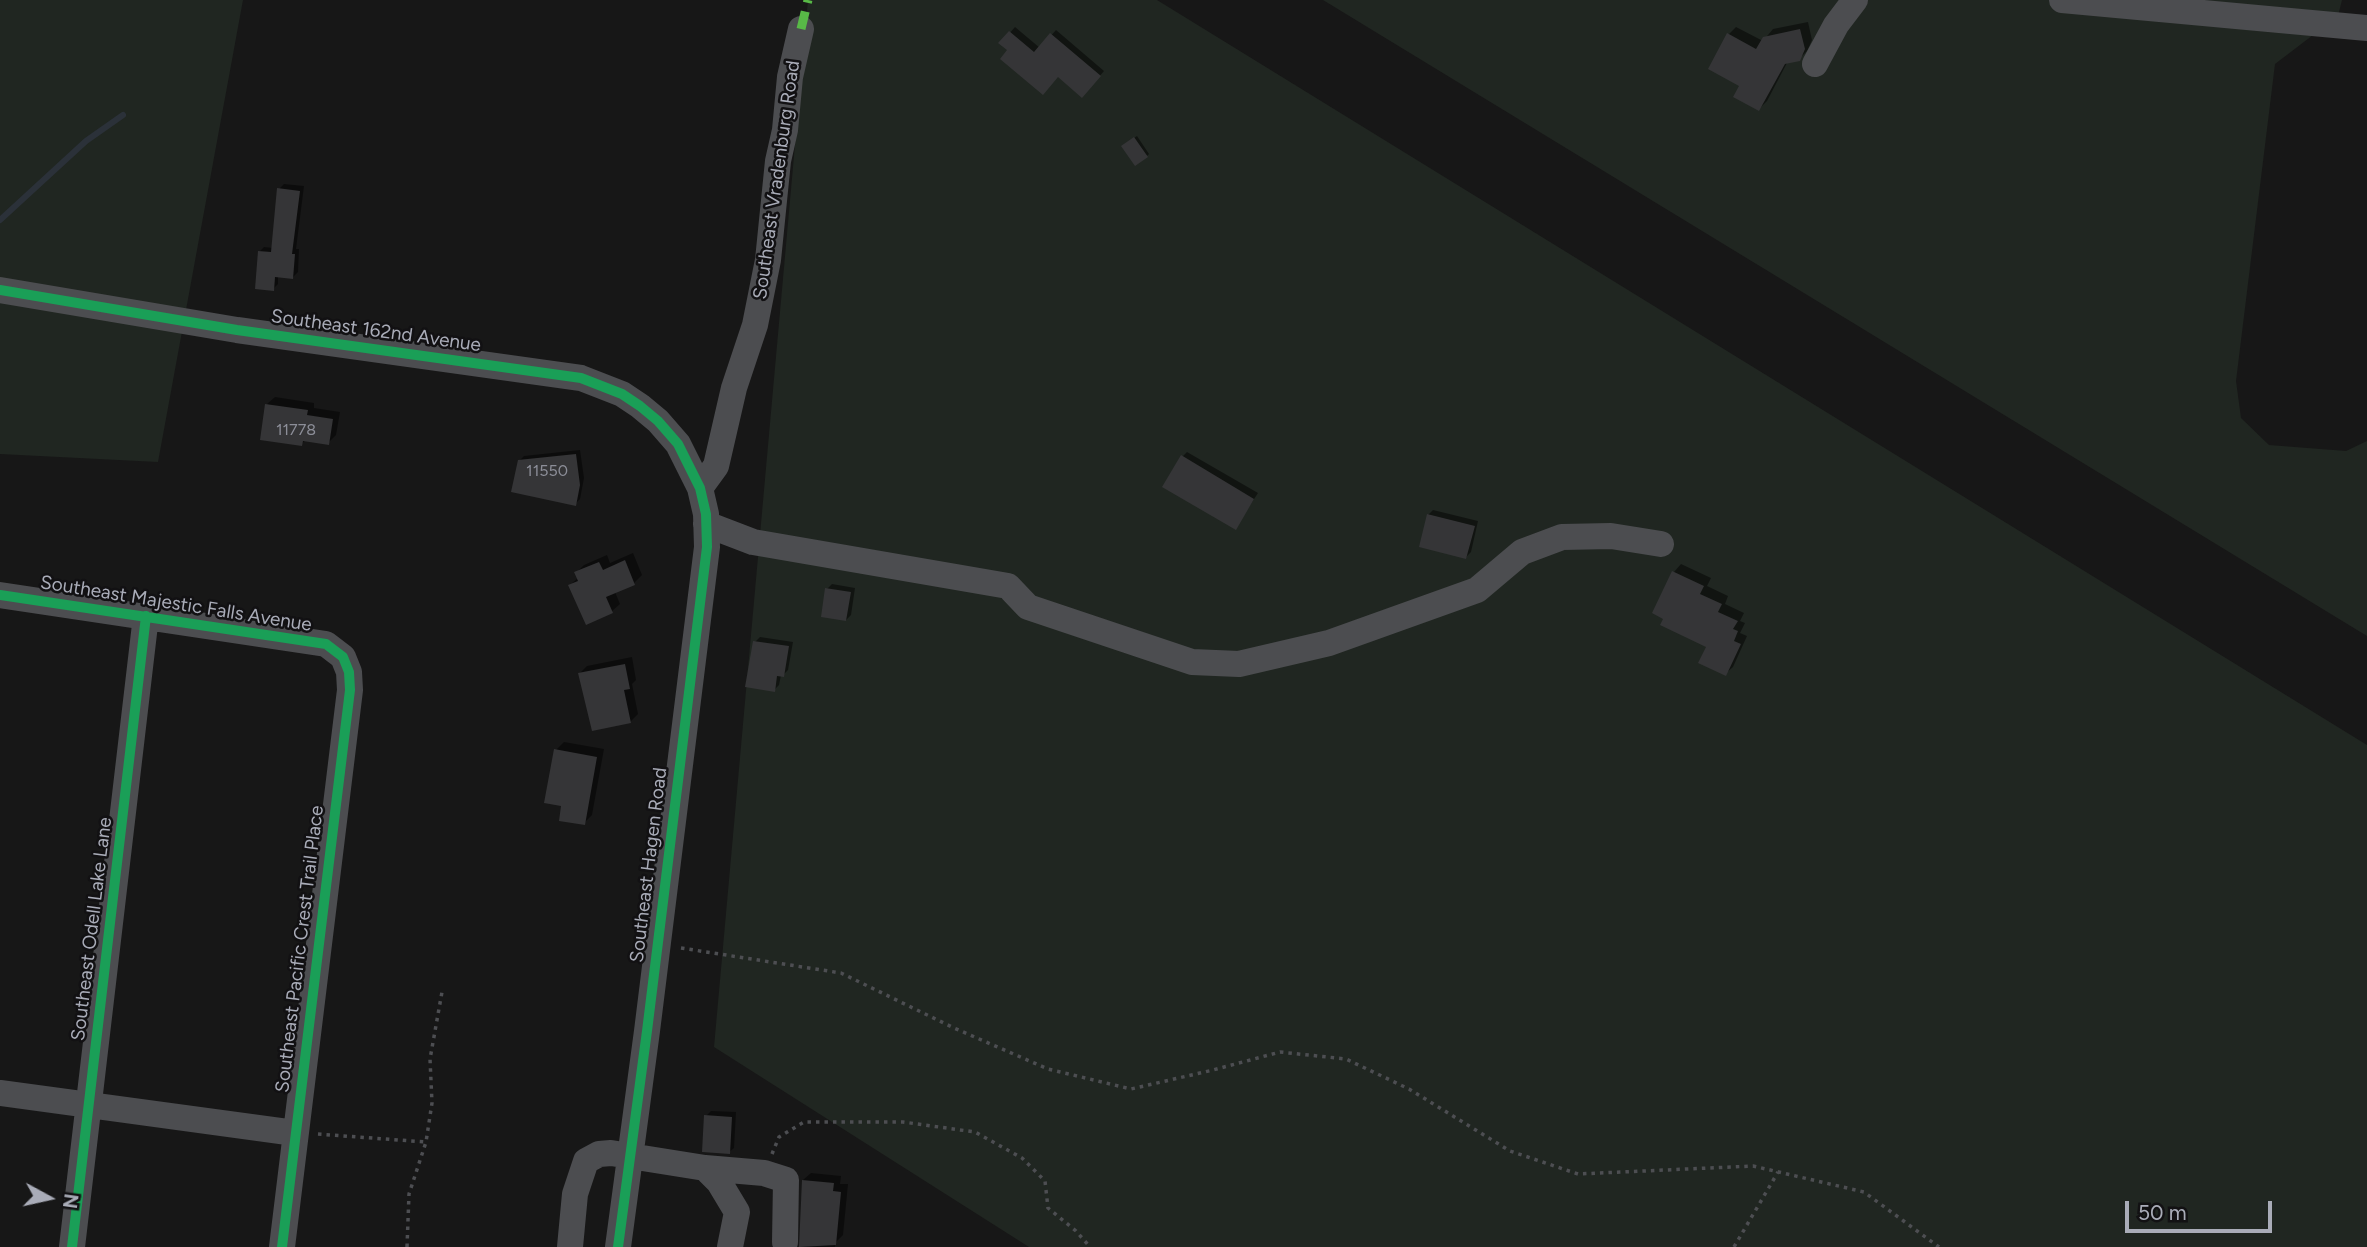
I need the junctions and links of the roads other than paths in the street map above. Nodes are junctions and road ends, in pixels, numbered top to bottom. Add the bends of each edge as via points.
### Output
1 (1855, 0) edge
2 (2062, 0) edge
3 (2367, 28) edge
4 (801, 29) dead end
5 (1815, 64) dead end
6 (0, 290) edge
7 (700, 488) junction
8 (706, 524) junction
9 (1661, 544) dead end
10 (0, 595) edge
11 (146, 616) junction
12 (343, 657) joint
13 (0, 1093) edge
14 (90, 1105) junction
15 (295, 1133) junction
16 (632, 1155) junction
17 (705, 1168) junction
18 (785, 1242) dead end
19 (72, 1247) edge
20 (282, 1247) edge
21 (570, 1247) edge
22 (618, 1247) edge
23 (730, 1247) edge

1 - 5 street
2 - 3 street
4 - 7 street, Southeast Vradenburg Road via 755,325 716,466
6 - 7 street, Southeast 162nd Avenue via 237,330 581,378 622,394 658,421 678,444
7 - 8 street, Southeast Hagen Road
8 - 9 street via 753,542 1008,586 1028,607 1192,662 1239,664 1328,643 1477,590 1522,552 1562,537 1611,536
8 - 16 street, Southeast Hagen Road via 703,590
10 - 11 street, Southeast Majestic Falls Avenue
11 - 12 street, Southeast Majestic Falls Avenue via 326,644
11 - 14 street, Southeast Odell Lake Lane
12 - 15 street, Southeast Pacific Crest Trail Place via 350,691
13 - 14 street
14 - 15 street
14 - 19 street, Southeast Odell Lake Lane
15 - 20 street, Southeast Pacific Crest Trail Place
16 - 17 street
16 - 21 street via 599,1154 586,1161 575,1194
16 - 22 street, Southeast Hagen Road
17 - 18 street via 764,1173 786,1180
17 - 23 street via 737,1212

